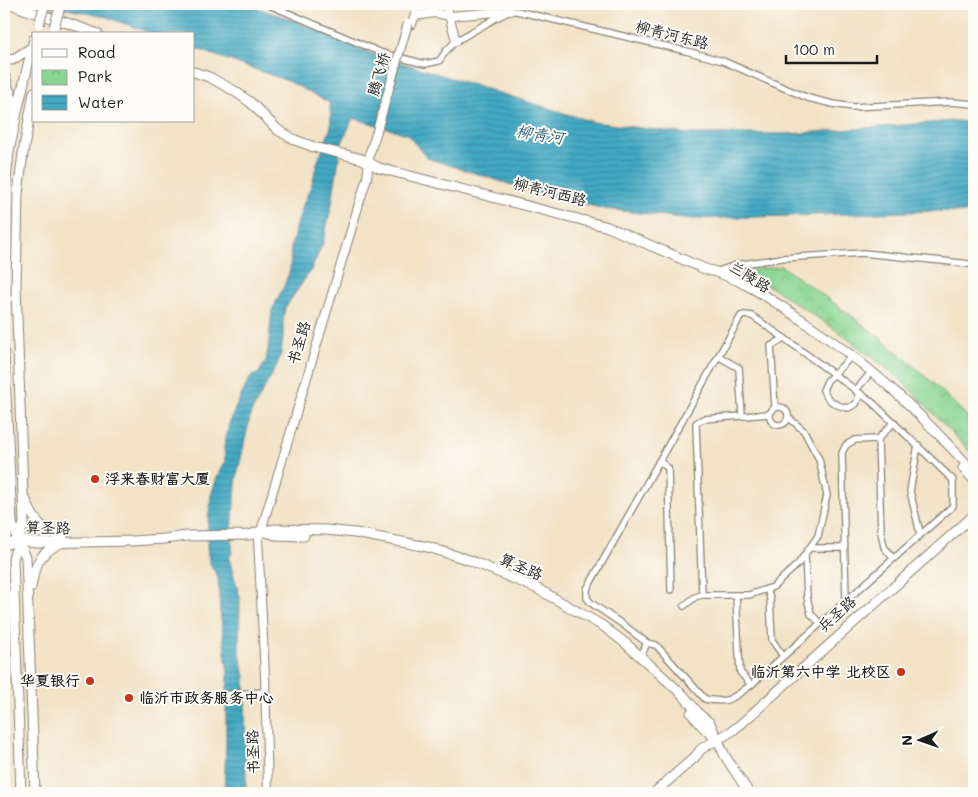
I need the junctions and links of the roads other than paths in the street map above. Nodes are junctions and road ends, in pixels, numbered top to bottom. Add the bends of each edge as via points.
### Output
1 (11, 4) edge
2 (45, 4) edge
3 (61, 4) edge
4 (267, 4) edge
5 (414, 4) edge
6 (418, 4) edge
7 (446, 4) edge
8 (510, 11) junction
9 (450, 16) junction
10 (412, 21) junction
11 (52, 30) edge
12 (36, 32) edge
13 (93, 32) edge
14 (456, 41) junction
15 (32, 43) edge
16 (4, 59) edge
17 (195, 72) edge
18 (4, 74) edge
19 (32, 103) edge
20 (974, 104) edge
21 (33, 122) edge
22 (378, 134) joint
23 (9, 152) junction
24 (23, 153) junction
25 (370, 163) junction
26 (4, 199) edge
27 (974, 265) edge
28 (715, 272) junction
29 (784, 338) junction
30 (4, 353) edge
31 (718, 356) junction
32 (848, 360) junction
33 (834, 374) junction
34 (868, 376) junction
35 (856, 390) junction
36 (775, 407) junction
37 (770, 414) junction
38 (742, 416) junction
39 (788, 418) junction
40 (894, 422) junction
41 (878, 439) junction
42 (918, 445) junction
43 (659, 461) junction
44 (10, 472) junction
45 (974, 472) edge
46 (974, 480) edge
47 (4, 486) edge
48 (23, 488) junction
49 (974, 507) edge
50 (974, 515) edge
51 (261, 531) junction
52 (920, 534) junction
53 (4, 538) edge
54 (63, 539) junction
55 (18, 541) junction
56 (4, 545) edge
57 (810, 548) junction
58 (844, 548) junction
59 (805, 555) junction
60 (893, 558) junction
61 (767, 589) junction
62 (4, 590) edge
63 (671, 590) dead end
64 (702, 595) junction
65 (736, 596) junction
66 (846, 600) junction
67 (684, 606) dead end
68 (28, 612) junction
69 (15, 617) junction
70 (820, 623) junction
71 (647, 643) junction
72 (640, 656) junction
73 (783, 656) junction
74 (751, 685) junction
75 (265, 692) junction
76 (220, 695) dead end
77 (718, 740) junction
78 (21, 793) edge
79 (35, 793) edge
80 (268, 793) edge
81 (272, 793) edge
82 (654, 793) edge
83 (662, 793) edge
84 (749, 793) edge
85 (756, 793) edge

1 - 13 main road
2 - 12 main road, bridge
3 - 11 main road, bridge
4 - 14 street via 349,40 408,61 425,64 439,61
5 - 10 street
6 - 10 street
7 - 9 street
8 - 9 street
8 - 14 street
8 - 20 street, 柳青河东路 via 723,61 782,88 833,104 853,107 941,102
9 - 10 street via 435,13
9 - 14 street
10 - 22 street, 腾飞桥, bridge
15 - 16 main road via 12,60
15 - 23 main road
17 - 25 main road, 柳青河西路 via 233,90 278,130 295,140
18 - 23 main road via 12,99
19 - 24 main road
21 - 24 main road
22 - 25 street, 书圣路 via 370,152
23 - 26 main road
24 - 48 main road via 18,194 16,286
25 - 28 main road, 柳青河西路 via 381,162 610,222 707,264
25 - 51 street, 书圣路
27 - 28 street via 863,253 782,258 736,265
28 - 32 main road, 兰陵路 via 765,302
28 - 45 main road, 兰陵路 via 768,297 847,352 901,397
29 - 31 street via 752,316 741,316
29 - 33 street
29 - 36 street via 771,346
30 - 44 main road
31 - 38 street via 739,368
31 - 43 street
32 - 33 street
32 - 34 main road, 兰陵路
33 - 35 street
33 - 35 street via 823,390 826,397 848,408 856,404 859,397
34 - 35 street
34 - 46 main road, 兰陵路
35 - 40 street
36 - 37 street
36 - 39 street via 784,408
37 - 38 street
37 - 39 street via 776,424 783,424
38 - 64 street via 703,419 696,423
39 - 57 street via 804,431 819,459 828,495 818,536
40 - 41 street
40 - 42 street
41 - 58 street via 855,440 842,452
41 - 60 street via 882,532 884,547
42 - 52 street via 910,491
42 - 52 street via 953,480 953,506
43 - 63 street via 668,468
43 - 71 street via 587,589 591,603
44 - 47 main road
44 - 55 main road via 12,523
48 - 54 main road via 29,510 38,522
48 - 55 main road via 24,523
49 - 77 main road, 兵圣路
50 - 77 main road, 兵圣路 via 742,723
51 - 54 main road, 算圣路 via 248,535 239,532 187,533
51 - 72 main road, 算圣路 via 326,530 428,547 536,588 603,626
51 - 75 street, 书圣路 via 258,539
51 - 77 main road, 算圣路 via 276,536 354,539 426,552 534,593 600,631 622,648 679,699
51 - 81 street, 书圣路
52 - 60 street
53 - 55 main road
54 - 55 main road, 算圣路 via 36,537
54 - 68 main road via 49,548 34,568
55 - 56 main road
55 - 68 main road via 26,557
55 - 69 main road via 13,559
57 - 58 street
57 - 59 street
58 - 66 street
59 - 61 street via 786,576
59 - 70 street via 807,597 811,614
60 - 66 street
61 - 65 street
61 - 73 street via 772,640
62 - 69 main road
64 - 65 street
64 - 67 street
65 - 74 street via 740,672
66 - 70 street
68 - 79 main road
69 - 78 main road
70 - 73 street
71 - 72 street
71 - 74 street via 656,646 705,699 731,700
72 - 77 main road, 算圣路 via 710,723
73 - 74 street
75 - 76 street
75 - 80 street, 书圣路
77 - 82 main road, 兵圣路 via 702,749
77 - 83 main road, 兵圣路
77 - 84 main road, 算圣路
77 - 85 main road, 算圣路

